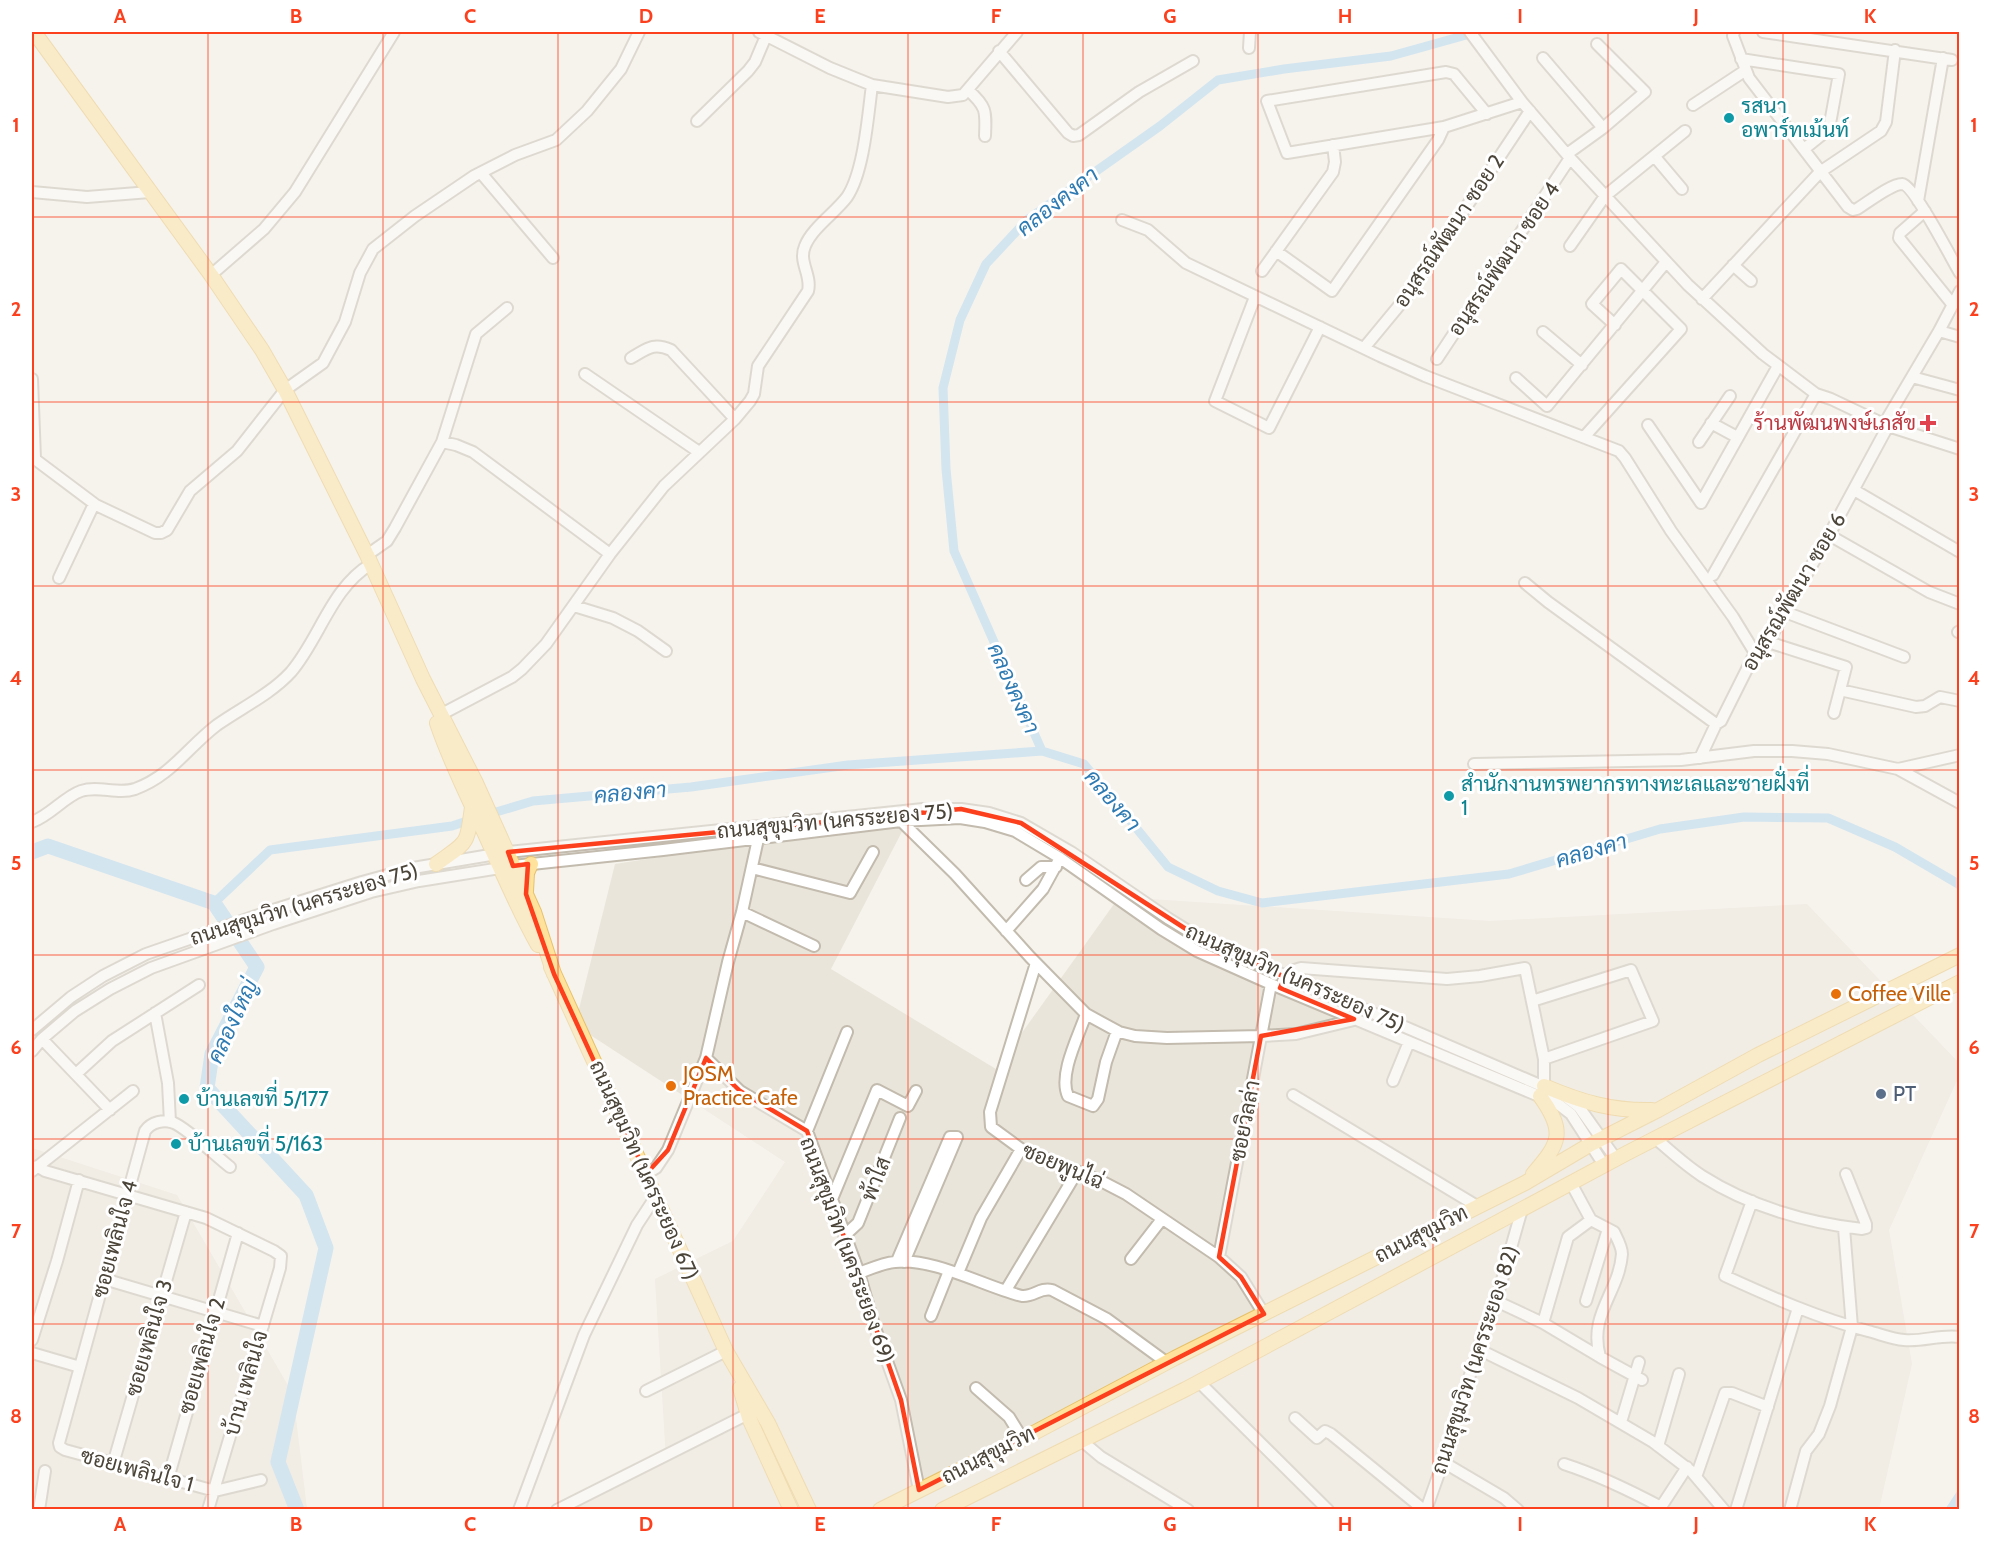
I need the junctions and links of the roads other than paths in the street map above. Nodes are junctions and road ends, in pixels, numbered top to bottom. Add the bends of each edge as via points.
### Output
1 (34, 32) edge
2 (639, 32) edge
3 (1015, 32) edge
4 (1250, 32) edge
5 (1470, 32) edge
6 (1734, 32) edge
7 (1763, 32) edge
8 (388, 33) edge
9 (763, 34) edge
10 (1597, 44) dead end
11 (1249, 48) dead end
12 (1895, 50) junction
13 (999, 51) junction
14 (1543, 58) dead end
15 (1742, 59) junction
16 (1192, 61) dead end
17 (1746, 70) junction
18 (872, 85) junction
19 (968, 90) junction
20 (1522, 102) junction
21 (1693, 105) dead end
22 (1530, 111) junction
23 (1487, 114) junction
24 (697, 121) dead end
25 (1444, 127) junction
26 (1603, 128) junction
27 (1685, 131) dead end
28 (985, 136) dead end
29 (1333, 145) junction
30 (1804, 149) junction
31 (1569, 156) junction
32 (1655, 157) junction
33 (1820, 172) junction
34 (481, 173) junction
35 (1682, 189) dead end
36 (32, 192) edge
37 (150, 192) junction
38 (1605, 196) junction
39 (1918, 201) junction
40 (1925, 212) junction
41 (1122, 220) dead end
42 (1570, 246) dead end
43 (1276, 251) junction
44 (553, 258) dead end
45 (1666, 262) junction
46 (1733, 265) junction
47 (1262, 271) dead end
48 (1959, 273) edge
49 (211, 275) junction
50 (1750, 281) dead end
51 (1644, 289) junction
52 (1959, 291) edge
53 (1256, 297) junction
54 (1702, 299) junction
55 (1953, 305) junction
56 (507, 308) dead end
57 (1615, 325) junction
58 (1320, 327) junction
59 (1940, 331) junction
60 (1543, 332) dead end
61 (1959, 337) edge
62 (1364, 348) junction
63 (631, 358) dead end
64 (1437, 358) dead end
65 (1582, 365) junction
66 (1778, 366) junction
67 (585, 374) dead end
68 (1912, 377) junction
69 (1516, 378) dead end
70 (32, 379) edge
71 (285, 390) junction
72 (1959, 390) edge
73 (1816, 394) junction
74 (1730, 396) dead end
75 (735, 419) junction
76 (1711, 423) junction
77 (1648, 425) dead end
78 (1886, 425) junction
79 (1585, 436) junction
80 (1737, 437) junction
81 (442, 442) junction
82 (1699, 442) dead end
83 (1959, 449) edge
84 (699, 452) junction
85 (33, 458) edge
86 (1854, 490) junction
87 (94, 504) junction
88 (1829, 535) junction
89 (1959, 552) edge
90 (610, 554) junction
91 (369, 560) junction
92 (1713, 575) dead end
93 (59, 578) dead end
94 (1526, 583) dead end
95 (1959, 604) edge
96 (574, 606) junction
97 (1785, 612) junction
98 (1768, 642) junction
99 (666, 651) dead end
100 (1755, 653) junction
101 (1904, 657) dead end
102 (423, 680) junction
103 (1840, 690) junction
104 (1959, 701) edge
105 (1834, 713) dead end
106 (440, 715) junction
107 (1716, 724) junction
108 (1959, 755) edge
109 (1700, 758) junction
110 (1474, 764) dead end
111 (1898, 769) junction
112 (470, 786) junction
113 (1959, 803) edge
114 (472, 807) junction
115 (901, 821) junction
116 (32, 822) edge
117 (492, 834) junction
118 (758, 838) junction
119 (501, 852) junction
120 (873, 852) dead end
121 (1058, 862) junction
122 (436, 864) junction
123 (531, 864) junction
124 (507, 867) junction
125 (752, 868) junction
126 (1026, 880) dead end
127 (526, 894) junction
128 (742, 912) junction
129 (1006, 931) junction
130 (814, 946) dead end
131 (1959, 955) edge
132 (1036, 963) junction
133 (554, 974) junction
134 (1285, 977) junction
135 (1959, 982) edge
136 (199, 985) dead end
137 (1275, 986) junction
138 (1532, 1001) junction
139 (155, 1013) junction
140 (1086, 1014) junction
141 (1354, 1019) junction
142 (32, 1030) edge
143 (1117, 1031) junction
144 (847, 1032) dead end
145 (1261, 1036) junction
146 (42, 1039) junction
147 (1409, 1042) junction
148 (32, 1052) edge
149 (706, 1058) junction
150 (1544, 1059) junction
151 (76, 1074) junction
152 (1393, 1081) dead end
153 (133, 1091) dead end
154 (916, 1091) dead end
155 (1542, 1091) junction
156 (1293, 1095) dead end
157 (110, 1110) junction
158 (1658, 1110) junction
159 (900, 1118) dead end
160 (170, 1122) junction
161 (807, 1131) junction
162 (1654, 1138) junction
163 (1597, 1141) junction
164 (1020, 1149) junction
165 (1610, 1162) junction
166 (230, 1167) dead end
167 (34, 1169) edge
168 (1077, 1172) junction
169 (646, 1174) junction
170 (1846, 1174) dead end
171 (80, 1180) junction
172 (1526, 1183) junction
173 (1570, 1183) junction
174 (128, 1195) junction
175 (656, 1196) junction
176 (832, 1198) junction
177 (1752, 1201) junction
178 (1477, 1206) junction
179 (1522, 1209) junction
180 (186, 1212) junction
181 (922, 1212) junction
182 (1162, 1219) junction
183 (1591, 1220) junction
184 (1844, 1228) junction
185 (1608, 1229) junction
186 (238, 1233) junction
187 (844, 1236) junction
188 (1219, 1257) junction
189 (1131, 1259) dead end
190 (900, 1262) junction
191 (953, 1272) junction
192 (859, 1273) junction
193 (104, 1279) junction
194 (1006, 1290) junction
195 (160, 1296) junction
196 (1496, 1301) junction
197 (1586, 1301) dead end
198 (1798, 1308) junction
199 (214, 1312) junction
200 (1264, 1314) junction
201 (931, 1316) dead end
202 (1543, 1323) junction
203 (263, 1326) junction
204 (1852, 1327) junction
205 (1959, 1337) edge
206 (32, 1340) edge
207 (1478, 1349) junction
208 (726, 1351) junction
209 (32, 1353) edge
210 (1600, 1358) junction
211 (1166, 1362) junction
212 (1639, 1362) dead end
213 (734, 1366) junction
214 (80, 1367) junction
215 (1679, 1374) dead end
216 (1638, 1378) junction
217 (1199, 1382) junction
218 (976, 1388) dead end
219 (646, 1391) dead end
220 (1768, 1407) junction
221 (748, 1414) junction
222 (1295, 1418) dead end
223 (1621, 1422) junction
224 (1022, 1438) junction
225 (1082, 1441) junction
226 (1658, 1446) junction
227 (60, 1447) joint
228 (1443, 1462) junction
229 (113, 1464) junction
230 (1564, 1464) dead end
231 (1687, 1467) junction
232 (45, 1471) dead end
233 (1696, 1477) junction
234 (168, 1479) junction
235 (261, 1480) dead end
236 (781, 1489) junction
237 (919, 1490) junction
238 (215, 1491) junction
239 (1660, 1508) edge
240 (39, 1509) edge
241 (208, 1509) edge
242 (519, 1509) edge
243 (557, 1509) edge
244 (786, 1509) edge
245 (791, 1509) edge
246 (808, 1509) edge
247 (880, 1509) edge
248 (942, 1509) edge
249 (1188, 1509) edge
250 (1328, 1509) edge
251 (1425, 1509) edge
252 (1518, 1509) edge
253 (1724, 1509) edge
254 (1736, 1509) edge
255 (1790, 1509) edge

1 - 37 main road
2 - 34 street via 621,69 587,111 556,140 514,154
3 - 13 street
4 - 11 street
5 - 20 street
6 - 15 street
7 - 12 street
8 - 49 street via 295,192 264,229
9 - 18 street
9 - 24 street via 755,62
10 - 26 street via 1645,92
12 - 33 street via 1884,127
12 - 39 street via 1947,59
13 - 16 street via 1073,136
13 - 19 street
14 - 26 street
15 - 17 street
15 - 30 street via 1839,74 1829,129
17 - 21 street
17 - 30 street
18 - 19 street via 948,97 963,95
18 - 75 street via 855,182 841,205 805,245 802,256 808,291 758,366 754,394
19 - 28 street via 983,103
20 - 22 street
20 - 23 street
22 - 31 street
22 - 62 street, อนุสรณ์พัฒนา ซอย 2 via 1407,296
23 - 25 street
23 - 29 street via 1454,74 1446,72 1266,101 1287,153
25 - 29 street
25 - 43 street via 1332,291
26 - 31 street
27 - 32 street
29 - 43 street via 1332,172
30 - 33 street
31 - 38 street
31 - 64 street, อนุสรณ์พัฒนา ซอย 4
32 - 35 street
32 - 38 street
33 - 39 street via 1853,210 1901,184 1908,186
33 - 46 street
34 - 44 street
34 - 71 street via 414,216 373,249 360,273 345,322 323,363
36 - 37 street via 87,197
37 - 49 main road
38 - 42 street
38 - 45 street
39 - 40 street
40 - 48 street
40 - 55 street via 1899,238
41 - 53 street via 1148,230 1186,263
43 - 47 street
45 - 51 street
45 - 54 street
46 - 50 street
46 - 54 street
49 - 71 main road
51 - 57 street
51 - 57 street via 1622,269 1592,304
51 - 79 street via 1682,329
52 - 55 street, อนุสรณ์พัฒนา ซอย 6
53 - 58 street
53 - 58 street via 1215,401 1269,428
54 - 66 street
55 - 59 street, อนุสรณ์พัฒนา ซอย 6
56 - 81 street via 476,334
57 - 65 street
58 - 62 street
59 - 61 street
59 - 68 street, อนุสรณ์พัฒนา ซอย 6
60 - 65 street
62 - 79 street via 1425,376
63 - 75 street via 660,345 671,350
65 - 69 street via 1547,406
66 - 73 street
66 - 80 street
67 - 84 street
68 - 72 street
68 - 78 street, อนุสรณ์พัฒนา ซอย 6
70 - 85 street
71 - 87 street via 237,451 190,491 167,530 154,533
71 - 91 main road
73 - 78 street
73 - 92 street
74 - 76 street
75 - 84 street
76 - 80 street
76 - 82 street
77 - 80 street via 1701,502
78 - 83 street
78 - 86 street, อนุสรณ์พัฒนา ซอย 6
79 - 100 street via 1625,458
81 - 90 street via 473,452
81 - 91 street via 387,541
84 - 90 street via 664,486
85 - 87 street
86 - 88 street, อนุสรณ์พัฒนา ซอย 6
86 - 89 street
87 - 93 street
88 - 95 street via 1929,592
88 - 97 street, อนุสรณ์พัฒนา ซอย 6
90 - 96 street
91 - 102 main road
91 - 116 street via 351,577 289,675 215,727 167,772 128,791 81,791
94 - 107 street
96 - 99 street via 613,618
96 - 106 street via 522,669
97 - 98 street, อนุสรณ์พัฒนา ซอย 6
97 - 101 street
98 - 100 street, อนุสรณ์พัฒนา ซอย 6
98 - 103 street via 1846,667
100 - 107 street, อนุสรณ์พัฒนา ซอย 6
102 - 106 main road
102 - 112 main road via 446,751
103 - 104 street via 1916,707 1940,697
103 - 105 street
106 - 112 main road
107 - 109 street, อนุสรณ์พัฒนา ซอย 6
108 - 111 street
109 - 110 street
109 - 111 street via 1754,751 1792,752 1828,754
111 - 113 street
112 - 114 main road
112 - 117 main road
114 - 117 main road
114 - 122 main road via 464,844
115 - 118 street, ถนนสุขุมวิท (นครระยอง 75)
115 - 121 street, ถนนสุขุมวิท (นครระยอง 75) via 960,818 985,822 1015,831
115 - 129 street via 955,873
117 - 119 main road, ถนนสุขุมวิท (นครระยอง 67)
118 - 123 street, ถนนสุขุมวิท (นครระยอง 75)
118 - 125 street
119 - 122 street, ถนนสุขุมวิท (นครระยอง 75)
119 - 124 main road, ถนนสุขุมวิท (นครระยอง 67)
119 - 134 street, ถนนสุขุมวิท (นครระยอง 75) via 961,808 1020,823 1049,838 1203,940
120 - 125 street via 850,893
121 - 126 street via 1041,867
121 - 129 street via 1043,889
121 - 137 street, ถนนสุขุมวิท (นครระยอง 75) via 1197,951
122 - 142 street, ถนนสุขุมวิท (นครระยอง 75) via 362,882 146,954 71,997
123 - 124 street, ถนนสุขุมวิท (นครระยอง 75)
123 - 127 main road
124 - 127 main road, ถนนสุขุมวิท (นครระยอง 67)
124 - 133 main road, ถนนสุขุมวิท (นครระยอง 67) via 521,915
124 - 146 street, ถนนสุขุมวิท (นครระยอง 75) via 371,892 151,968 75,1011
125 - 128 street
127 - 133 main road, ถนนสุขุมวิท (นครระยอง 67)
128 - 130 street
128 - 149 street
129 - 132 street
131 - 158 main road, ถนนสุขุมวิท via 1758,1055
132 - 140 street
132 - 164 street, ซอยพูนไฉ่ via 989,1119 995,1131
133 - 169 main road, ถนนสุขุมวิท (นครระยอง 67)
134 - 137 street, ซอยวิลล่า
134 - 138 street via 1301,968 1447,979 1525,968
134 - 155 street, ถนนสุขุมวิท (นครระยอง 75)
135 - 162 main road, ถนนสุขุมวิท
136 - 139 street
137 - 141 street, ถนนสุขุมวิท (นครระยอง 75)
137 - 145 street, ซอยวิลล่า
138 - 150 street
138 - 150 street via 1631,970 1653,1021
139 - 151 street via 112,1041
139 - 160 street via 168,1083
140 - 143 street
140 - 143 street via 1067,1067 1068,1096 1093,1106
141 - 145 street via 1296,1034
141 - 147 street, ถนนสุขุมวิท (นครระยอง 75)
143 - 145 street via 1167,1038
144 - 161 street
145 - 188 street, ซอยวิลล่า
146 - 148 street, ถนนสุขุมวิท (นครระยอง 75)
146 - 151 street
147 - 152 street
147 - 155 street, ถนนสุขุมวิท (นครระยอง 75)
149 - 161 street, ถนนสุขุมวิท (นครระยอง 69) via 740,1091
149 - 169 street via 668,1150 656,1168
150 - 155 street
151 - 157 street
153 - 157 street
154 - 176 street via 908,1106 877,1090
155 - 158 main road via 1582,1102
155 - 163 street, ถนนสุขุมวิท (นครระยอง 75) via 1564,1096 1579,1107
155 - 172 main road via 1552,1113 1554,1147
156 - 178 street
157 - 167 street
158 - 163 main road, ถนนสุขุมวิท
159 - 187 street, พ้าใส via 858,1223
160 - 166 street
160 - 174 street, ซอยเพลินใจ 4 via 151,1124 145,1131
161 - 176 street, ถนนสุขุมวิท (นครระยอง 69)
162 - 165 main road, ถนนสุขุมวิท
162 - 177 street via 1701,1175
163 - 165 street, ถนนสุขุมวิท (นครระยอง 75)
163 - 172 main road, ถนนสุขุมวิท
164 - 168 street, ซอยพูนไฉ่
164 - 191 street
165 - 173 main road, ถนนสุขุมวิท
167 - 171 street
168 - 182 street, ซอยพูนไฉ่ via 1126,1194
168 - 194 street
169 - 175 main road, ถนนสุขุมวิท (นครระยอง 67)
170 - 184 street via 1866,1228
171 - 174 street
171 - 206 street
172 - 178 main road, ถนนสุขุมวิท
173 - 179 main road, ถนนสุขุมวิท
173 - 183 street
174 - 180 street
174 - 193 street, ซอยเพลินใจ 4
175 - 208 main road, ถนนสุขุมวิท (นครระยอง 67)
175 - 242 street via 637,1225 584,1335
176 - 187 street, ถนนสุขุมวิท (นครระยอง 69)
177 - 184 street
177 - 198 street via 1725,1276
178 - 200 main road, ถนนสุขุมวิท
179 - 196 street, ถนนสุขุมวิท (นครระยอง 82)
179 - 217 main road, ถนนสุขุมวิท
180 - 186 street
180 - 195 street, ซอยเพลินใจ 3
181 - 181 street via 957,1137 950,1137
181 - 190 street
182 - 188 street, ซอยพูนไฉ่
182 - 189 street
183 - 185 street
183 - 202 street via 1568,1237
184 - 204 street
185 - 197 street
185 - 210 street via 1614,1232 1622,1252 1598,1322 1596,1343
186 - 199 street, ซอยเพลินใจ 2
186 - 203 street, บ้าน เพลินใจ via 281,1256
187 - 192 street, ถนนสุขุมวิท (นครระยอง 69)
188 - 200 street, ซอยพูนไฉ่ via 1241,1277
190 - 191 street
190 - 192 street
191 - 194 street
191 - 201 street
192 - 237 street, ถนนสุขุมวิท (นครระยอง 69) via 901,1400
193 - 195 street
193 - 214 street, ซอยเพลินใจ 4
194 - 211 street via 1027,1297 1044,1289 1052,1290 1107,1319
195 - 199 street
195 - 229 street, ซอยเพลินใจ 3
196 - 202 street
196 - 207 street, ถนนสุขุมวิท (นครระยอง 82)
198 - 204 street
198 - 220 street
199 - 203 street
199 - 234 street, ซอยเพลินใจ 2
200 - 211 main road, ถนนสุขุมวิท
202 - 210 street
203 - 238 street, บ้าน เพลินใจ
204 - 205 street via 1904,1340
204 - 255 street via 1830,1406 1819,1434 1806,1451
207 - 223 street
207 - 228 street, ถนนสุขุมวิท (นครระยอง 82)
208 - 213 main road, ถนนสุขุมวิท (นครระยอง 67)
208 - 219 street
209 - 214 street
210 - 216 street
211 - 224 main road, ถนนสุขุมวิท
212 - 216 street
213 - 221 main road, ถนนสุขุมวิท (นครระยอง 67)
213 - 246 main road, ถนนสุขุมวิท (นครระยอง 67) via 768,1423
214 - 227 street, ซอยเพลินใจ 4
215 - 226 street
216 - 223 street
217 - 225 main road, ถนนสุขุมวิท
217 - 250 street
218 - 224 street via 1008,1417
220 - 233 street via 1732,1392 1725,1393
220 - 254 street
221 - 236 main road, ถนนสุขุมวิท (นครระยอง 67)
221 - 243 street
222 - 251 street via 1317,1438 1325,1431 1331,1434
223 - 226 street
224 - 237 main road, ถนนสุขุมวิท
225 - 248 main road, ถนนสุขุมวิท
225 - 249 street via 1101,1457
226 - 231 street
227 - 229 street, ซอยเพลินใจ 1
228 - 251 street, ถนนสุขุมวิท (นครระยอง 82)
228 - 252 street
229 - 234 street, ซอยเพลินใจ 1
230 - 239 street via 1627,1489
231 - 233 street
231 - 239 street
232 - 240 street
233 - 253 street
234 - 238 street, ซอยเพลินใจ 1
235 - 238 street
236 - 244 main road
236 - 245 main road, ถนนสุขุมวิท (นครระยอง 67)
237 - 247 main road, ถนนสุขุมวิท
238 - 241 street, บ้าน เพลินใจ

